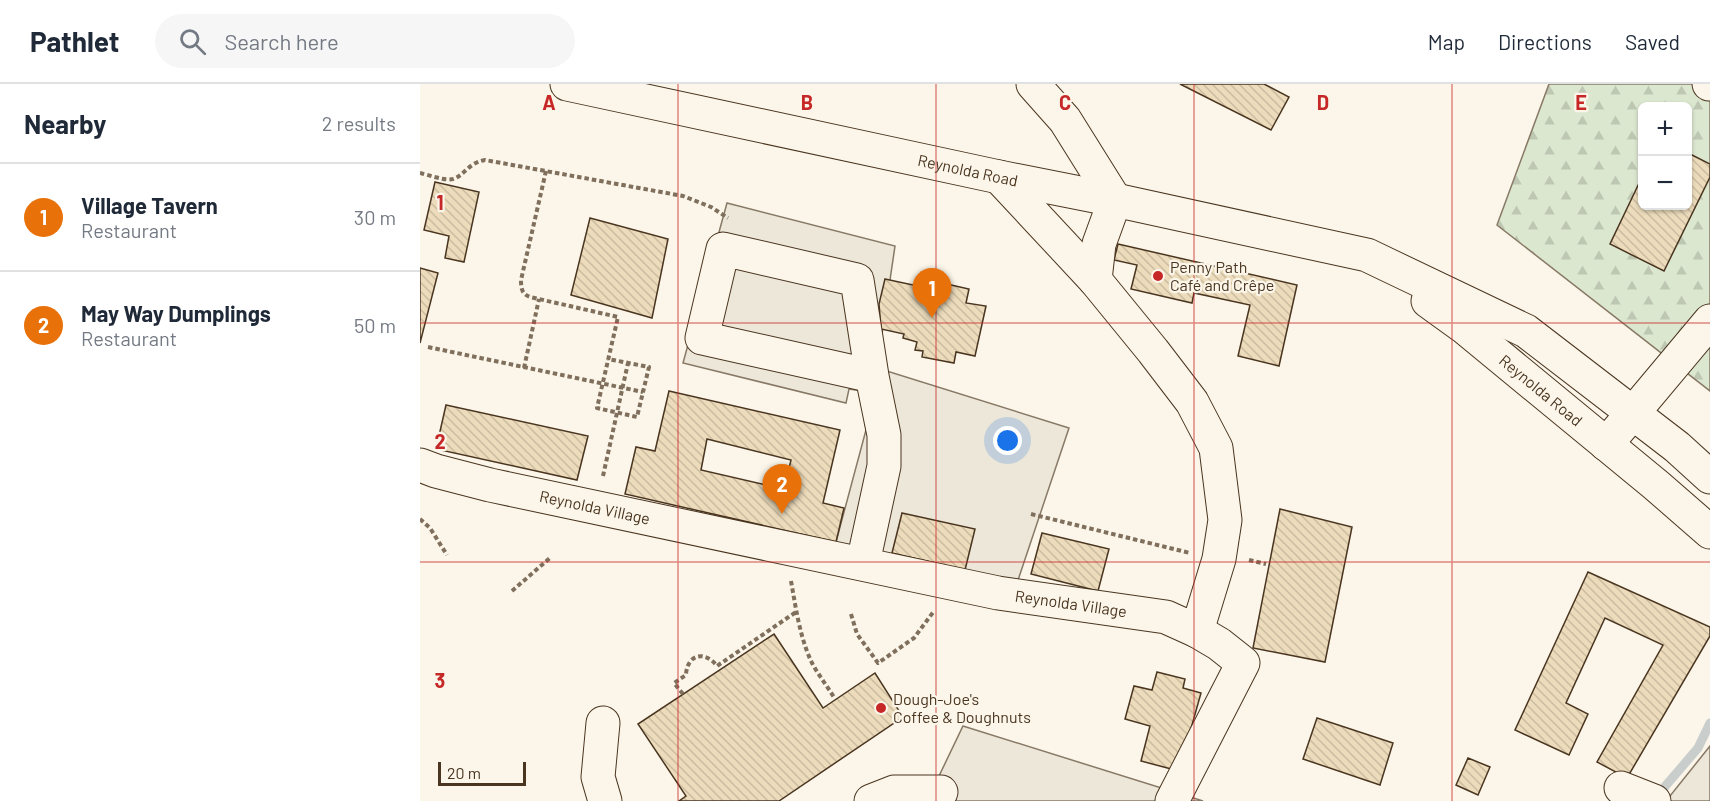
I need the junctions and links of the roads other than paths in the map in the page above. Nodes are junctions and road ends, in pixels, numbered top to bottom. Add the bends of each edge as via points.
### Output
1 (567, 84) edge
2 (1032, 84) edge
3 (999, 177) junction
4 (1115, 200) junction
5 (1367, 255) junction
6 (1095, 280) junction
7 (1710, 321) edge
8 (872, 376) junction
9 (1634, 413) junction
10 (1606, 444) junction
11 (420, 465) edge
12 (1710, 477) edge
13 (1710, 532) edge
14 (863, 563) junction
15 (1197, 631) junction
16 (603, 723) dead end
17 (1622, 788) dead end
18 (941, 792) dead end
19 (605, 801) edge
20 (871, 801) edge
21 (1172, 801) edge
22 (1654, 801) edge

1 - 3 main road, Reynolda Road
2 - 4 main road via 1065,120
3 - 4 main road, Reynolda Road
3 - 6 main road
4 - 5 main road, Reynolda Road
4 - 6 main road via 1099,244
5 - 9 main road, Reynolda Road via 1526,331
5 - 10 main road, Reynolda Road via 1464,327
6 - 15 main road via 1192,402 1215,448 1225,520 1219,559
7 - 9 main road
8 - 8 main road via 857,280 723,249 702,338
8 - 14 main road via 884,435 884,466
9 - 10 main road
9 - 12 main road, Reynolda Road
10 - 13 main road, Reynolda Road
11 - 14 main road, Reynolda Village via 490,485
14 - 15 main road, Reynolda Village via 998,593 1166,617
15 - 21 main road, Reynolda Village via 1243,663
16 - 19 main road via 598,777
17 - 22 main road
18 - 20 main road via 894,792

